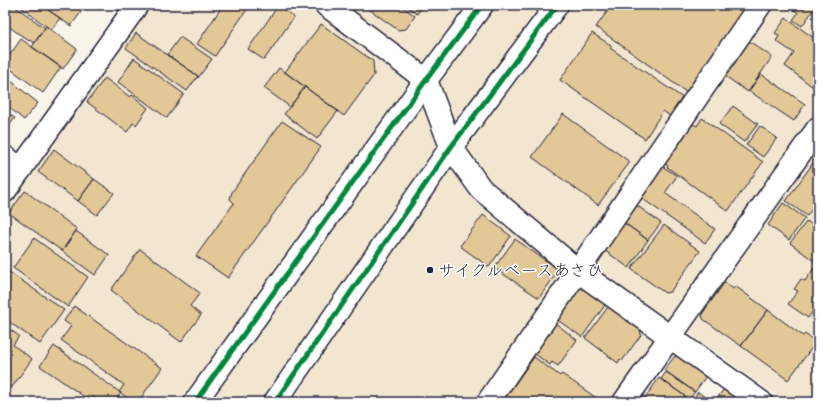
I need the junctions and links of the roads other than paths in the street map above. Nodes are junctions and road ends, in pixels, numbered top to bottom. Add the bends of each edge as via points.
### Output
1 (137, 5) edge
2 (326, 5) edge
3 (482, 5) edge
4 (557, 5) edge
5 (760, 5) edge
6 (426, 80) junction
7 (818, 128) edge
8 (451, 147) junction
9 (13, 163) edge
10 (5, 191) edge
11 (578, 270) junction
12 (670, 338) junction
13 (195, 402) edge
14 (275, 402) edge
15 (488, 402) edge
16 (624, 402) edge
17 (761, 402) edge

1 - 9 street
2 - 6 street
3 - 6 street
4 - 8 street
5 - 11 street
6 - 8 street
6 - 13 street
7 - 12 street
8 - 11 street via 481,189
8 - 14 street
9 - 10 street
11 - 12 street
11 - 15 street
12 - 16 street
12 - 17 street

